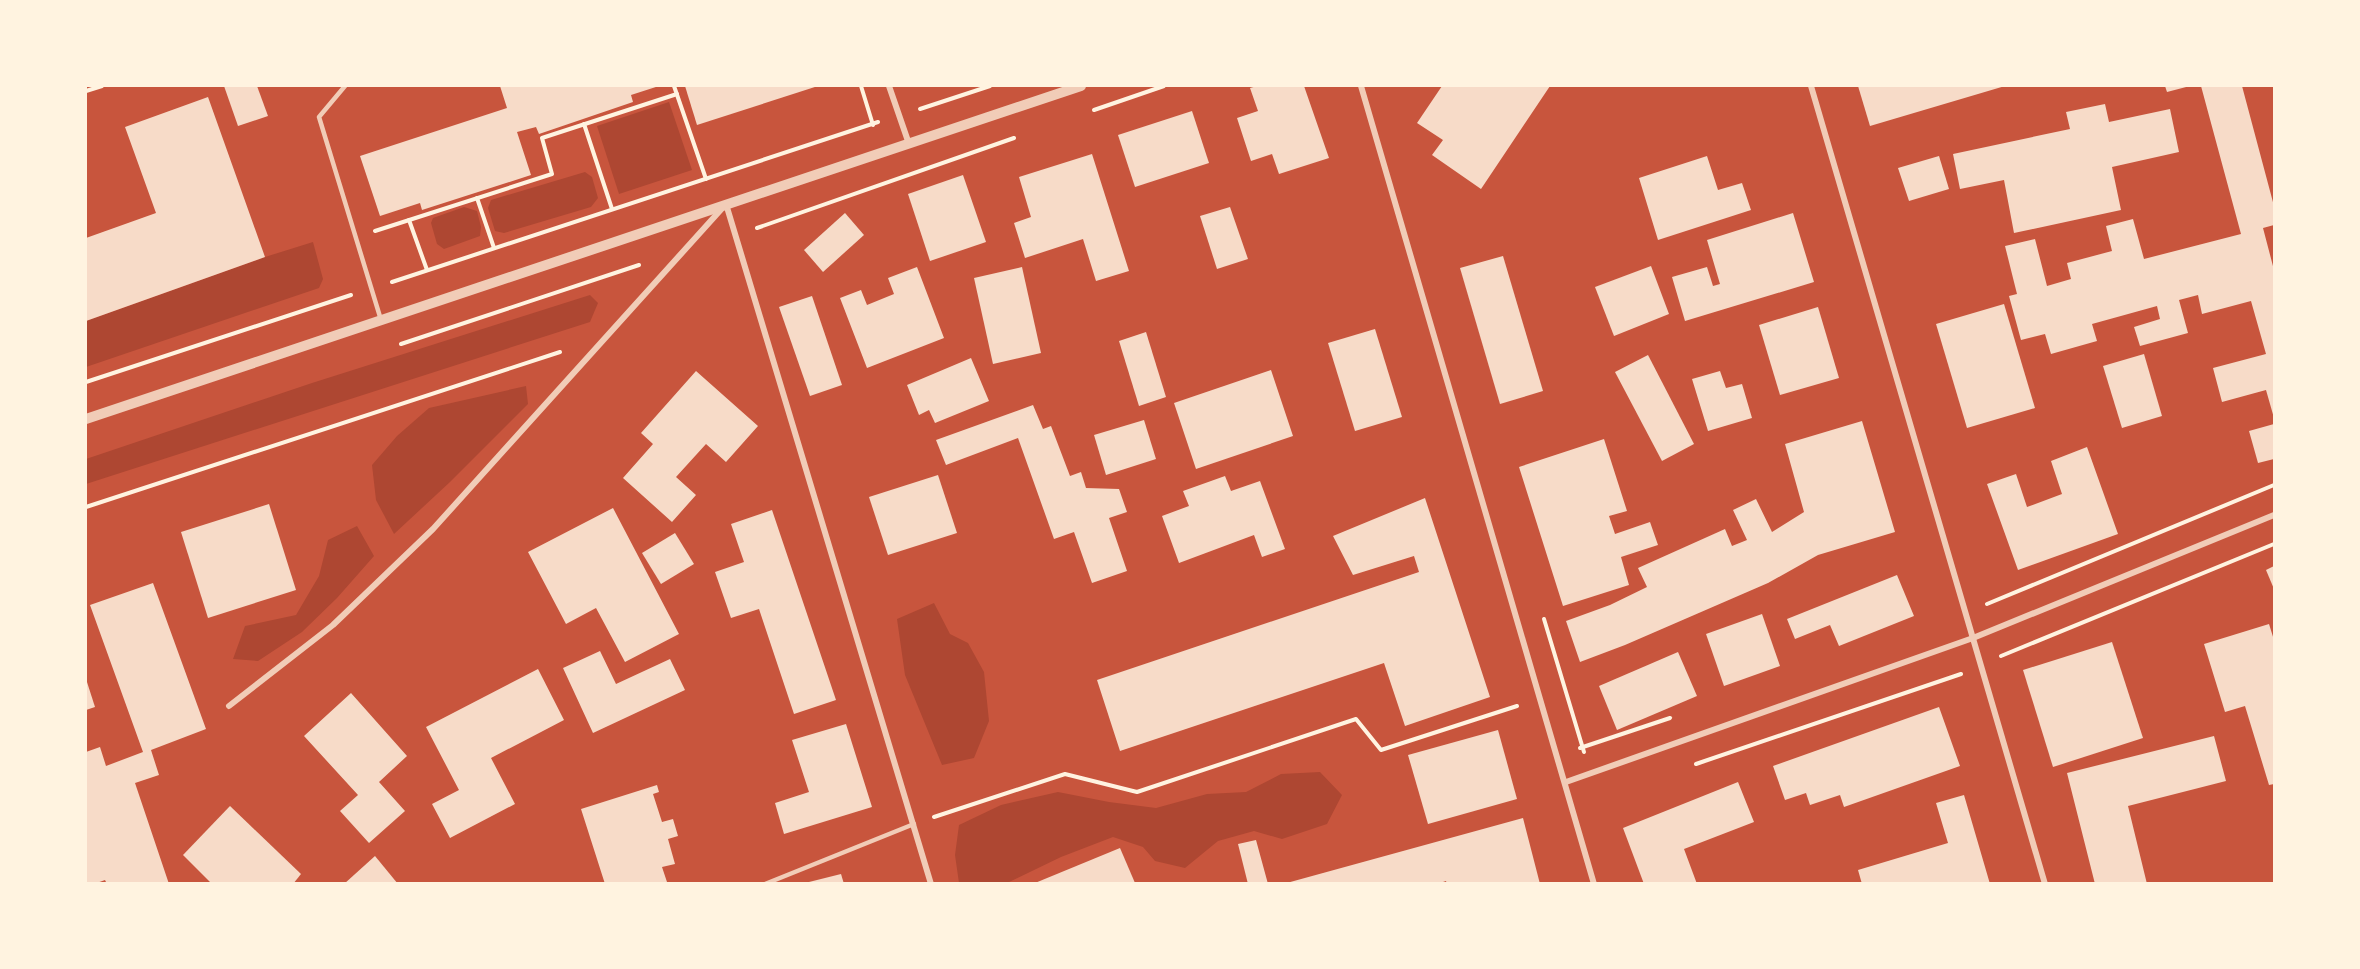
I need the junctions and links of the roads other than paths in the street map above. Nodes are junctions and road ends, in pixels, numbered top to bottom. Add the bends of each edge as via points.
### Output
1 (345, 86) edge
2 (889, 86) edge
3 (1081, 86) edge
4 (1361, 86) edge
5 (1811, 86) edge
6 (909, 145) junction
7 (726, 204) junction
8 (381, 320) junction
9 (86, 419) edge
10 (2274, 515) edge
11 (1973, 638) junction
12 (230, 705) dead end
13 (1566, 782) junction
14 (914, 824) junction
15 (765, 884) edge
16 (931, 884) edge
17 (1594, 884) edge
18 (2045, 884) edge

1 - 8 lane via 319,117
2 - 6 street
3 - 6 street
4 - 13 street
5 - 11 street
6 - 7 street
7 - 8 street
7 - 12 street via 433,529 333,625
7 - 14 street
8 - 9 street
10 - 11 street
11 - 13 street
11 - 18 street
13 - 17 street
14 - 15 lane
14 - 16 street

